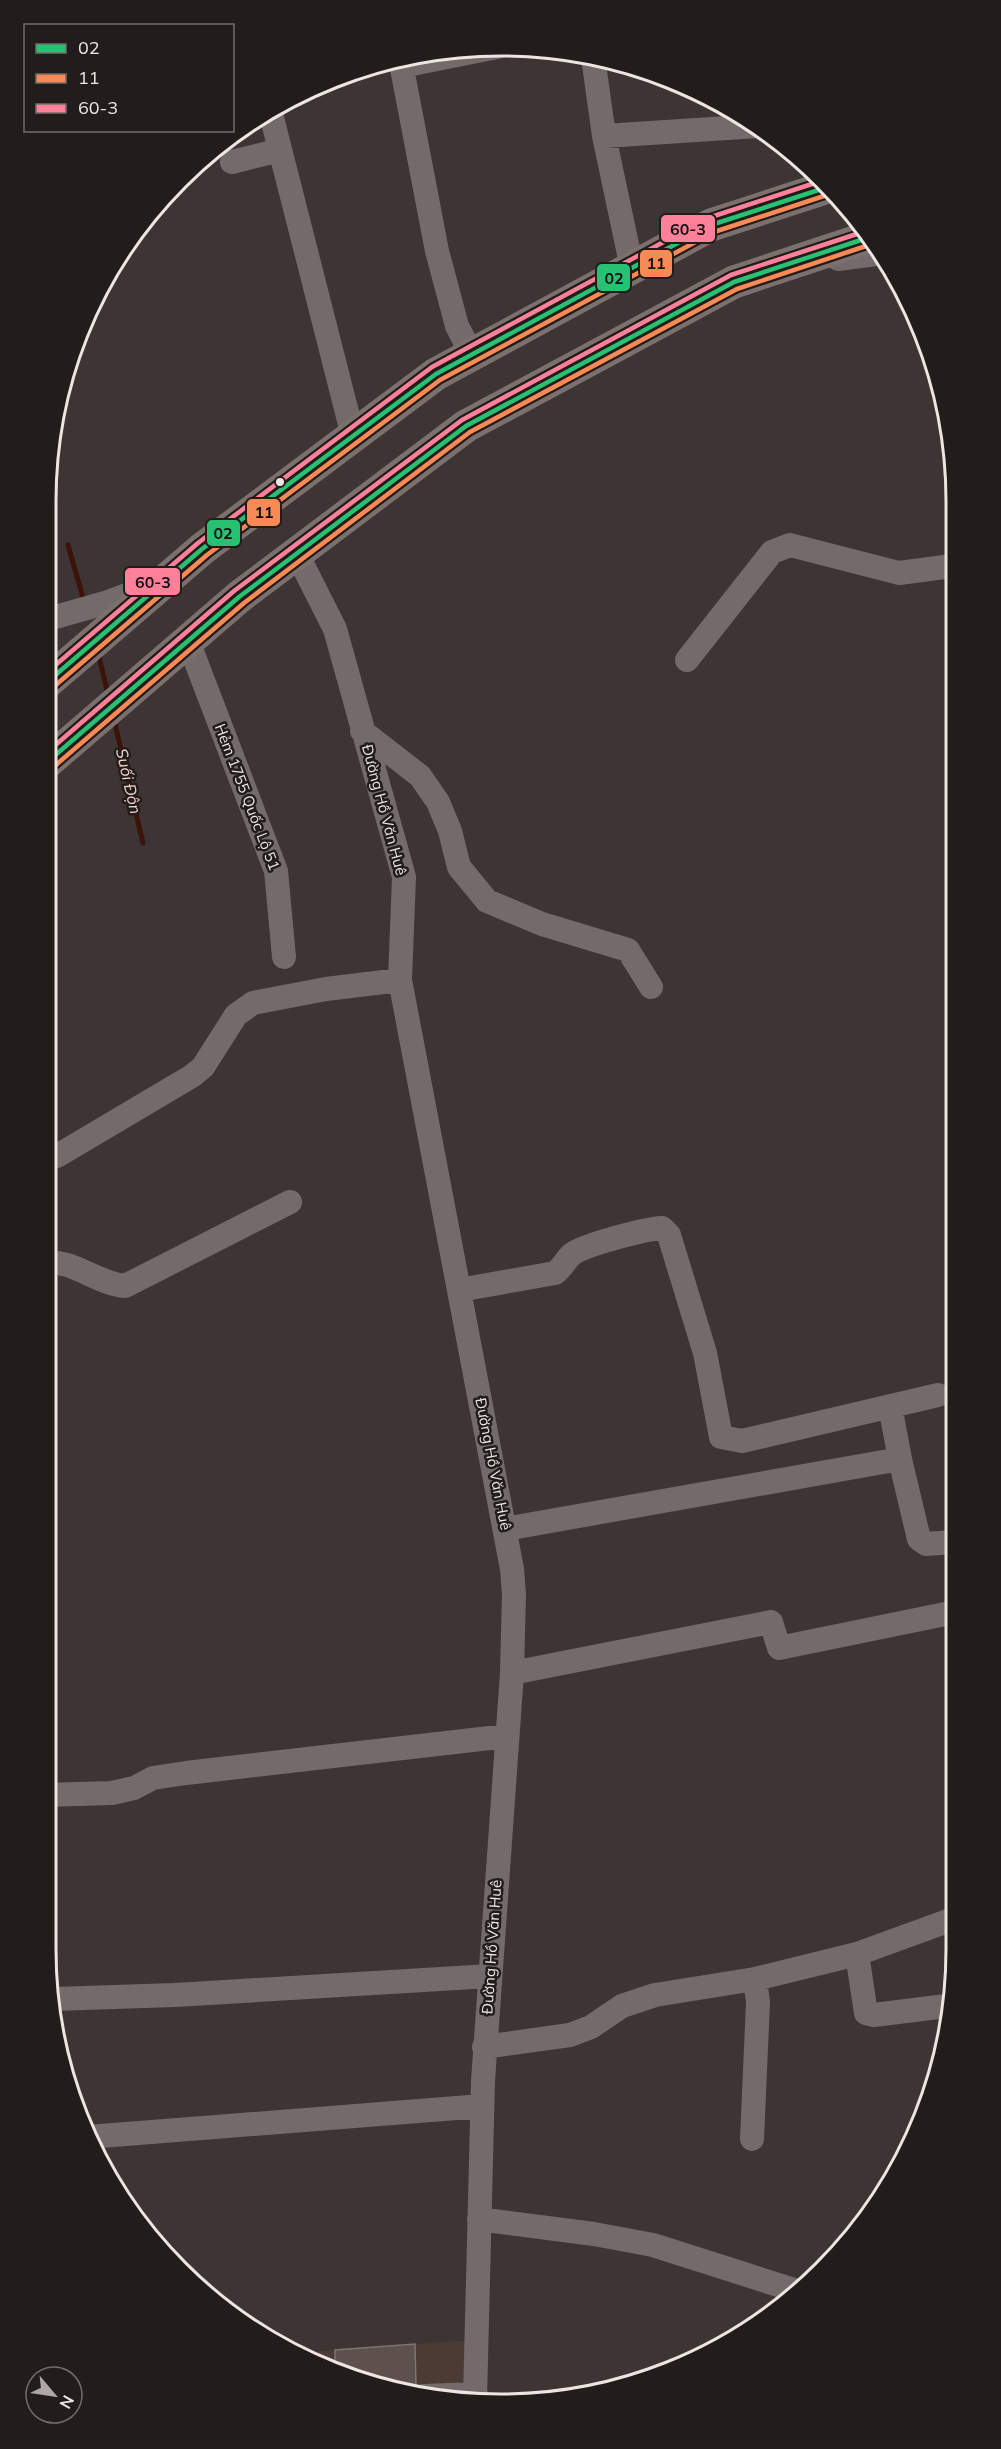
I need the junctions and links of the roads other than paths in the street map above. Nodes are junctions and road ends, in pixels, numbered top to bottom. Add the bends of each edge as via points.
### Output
1 (593, 66) edge
2 (402, 67) edge
3 (272, 119) edge
4 (743, 127) edge
5 (604, 136) junction
6 (280, 150) junction
7 (232, 162) dead end
8 (817, 188) edge
9 (861, 240) edge
10 (872, 255) edge
11 (779, 267) junction
12 (632, 268) junction
13 (472, 355) junction
14 (353, 436) junction
15 (297, 554) junction
16 (945, 567) edge
17 (167, 580) junction
18 (56, 617) edge
19 (188, 641) junction
20 (687, 660) dead end
21 (56, 674) edge
22 (362, 731) junction
23 (56, 755) edge
24 (284, 957) dead end
25 (400, 980) junction
26 (651, 987) dead end
27 (57, 1156) dead end
28 (290, 1202) dead end
29 (56, 1263) edge
30 (459, 1290) junction
31 (938, 1395) dead end
32 (890, 1406) junction
33 (900, 1459) junction
34 (505, 1529) junction
35 (945, 1543) edge
36 (945, 1613) edge
37 (512, 1674) junction
38 (507, 1736) junction
39 (56, 1795) edge
40 (945, 1922) edge
41 (857, 1954) junction
42 (489, 1976) junction
43 (755, 1979) junction
44 (58, 1999) edge
45 (942, 2006) edge
46 (484, 2047) junction
47 (482, 2106) junction
48 (97, 2136) edge
49 (752, 2139) dead end
50 (479, 2219) junction
51 (788, 2288) edge
52 (476, 2393) edge

1 - 5 street
2 - 13 street via 437,251 457,326
3 - 6 street
4 - 5 street
5 - 12 street
6 - 7 street
6 - 14 street
8 - 12 highway via 711,225
9 - 11 highway
10 - 11 street
11 - 15 highway via 734,282 466,426
12 - 13 highway
13 - 14 highway via 436,374
14 - 17 highway via 202,549
15 - 19 highway
15 - 22 street, Đường Hồ Văn Huê via 335,629
16 - 20 street via 899,573 790,545 772,552
17 - 18 street
17 - 21 highway
19 - 23 highway
19 - 24 street, Hẻm 1755 Quốc Lộ 51 via 276,871
22 - 25 street, Đường Hồ Văn Huê via 404,878
22 - 26 street via 420,776 438,802 459,867 487,901 542,924 628,950
25 - 27 street via 253,1003 236,1015 204,1066 192,1076
25 - 30 street, Đường Hồ Văn Huê
28 - 29 street via 125,1286
30 - 32 street via 555,1273 582,1248 663,1228 669,1235 705,1353 721,1437 742,1441
30 - 34 street, Đường Hồ Văn Huê
31 - 32 street
32 - 33 street
33 - 34 street
33 - 35 street via 921,1542
34 - 37 street, Đường Hồ Văn Huê via 514,1594
36 - 37 street via 779,1648 771,1622
37 - 38 street, Đường Hồ Văn Huê
38 - 39 street via 186,1773 153,1778 112,1793
38 - 42 street, Đường Hồ Văn Huê
40 - 41 street
41 - 43 street
41 - 45 street via 866,2013
42 - 44 street
42 - 46 street, Đường Hồ Văn Huê
43 - 46 street via 655,1995 622,2006 591,2027 570,2035
43 - 49 street via 759,2002
46 - 47 street, Đường Hồ Văn Huê
47 - 48 street
47 - 50 street, Đường Hồ Văn Huê
50 - 51 street via 652,2245
50 - 52 street, Đường Hồ Văn Huê

